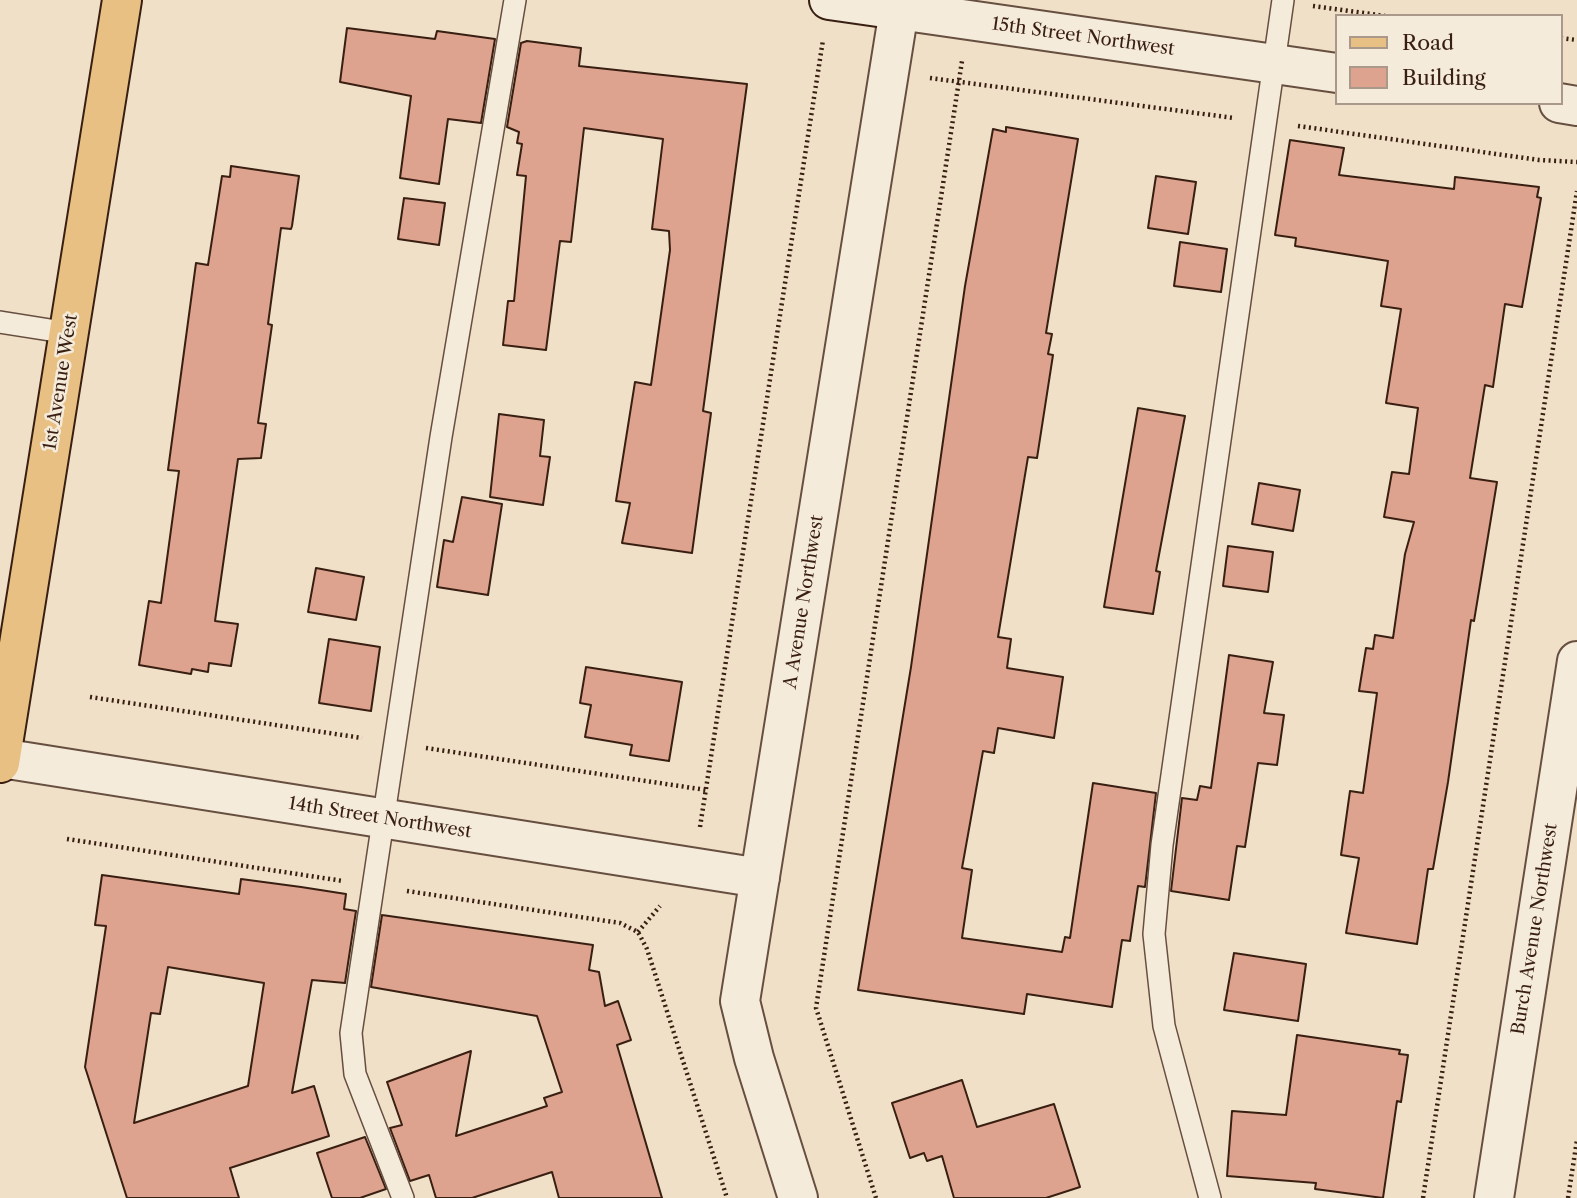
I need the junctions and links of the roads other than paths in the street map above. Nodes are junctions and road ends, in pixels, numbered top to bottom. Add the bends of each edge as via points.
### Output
1 (122, 0) edge
2 (515, 0) edge
3 (1283, 1) edge
4 (899, 5) edge
5 (826, 18) edge
6 (1272, 65) junction
7 (1336, 73) edge
8 (0, 322) edge
9 (69, 333) junction
10 (1577, 661) edge
11 (0, 761) edge
12 (385, 818) junction
13 (760, 878) junction
14 (403, 1198) edge
15 (798, 1198) edge
16 (1210, 1198) edge
17 (1494, 1198) edge

1 - 9 main road, 1st Avenue West
2 - 12 lane via 440,437
3 - 6 lane
4 - 5 street, 15th Street Northwest
4 - 6 street, 15th Street Northwest
4 - 13 street, A Avenue Northwest
6 - 7 street, 15th Street Northwest
6 - 16 lane via 1162,845 1154,934 1164,1026
8 - 9 lane
9 - 11 main road, 1st Avenue West
10 - 17 street, Burch Avenue Northwest
11 - 12 street, 14th Street Northwest
12 - 13 street, 14th Street Northwest
12 - 14 lane via 351,1033 355,1074
13 - 15 street, A Avenue Northwest via 740,1001

